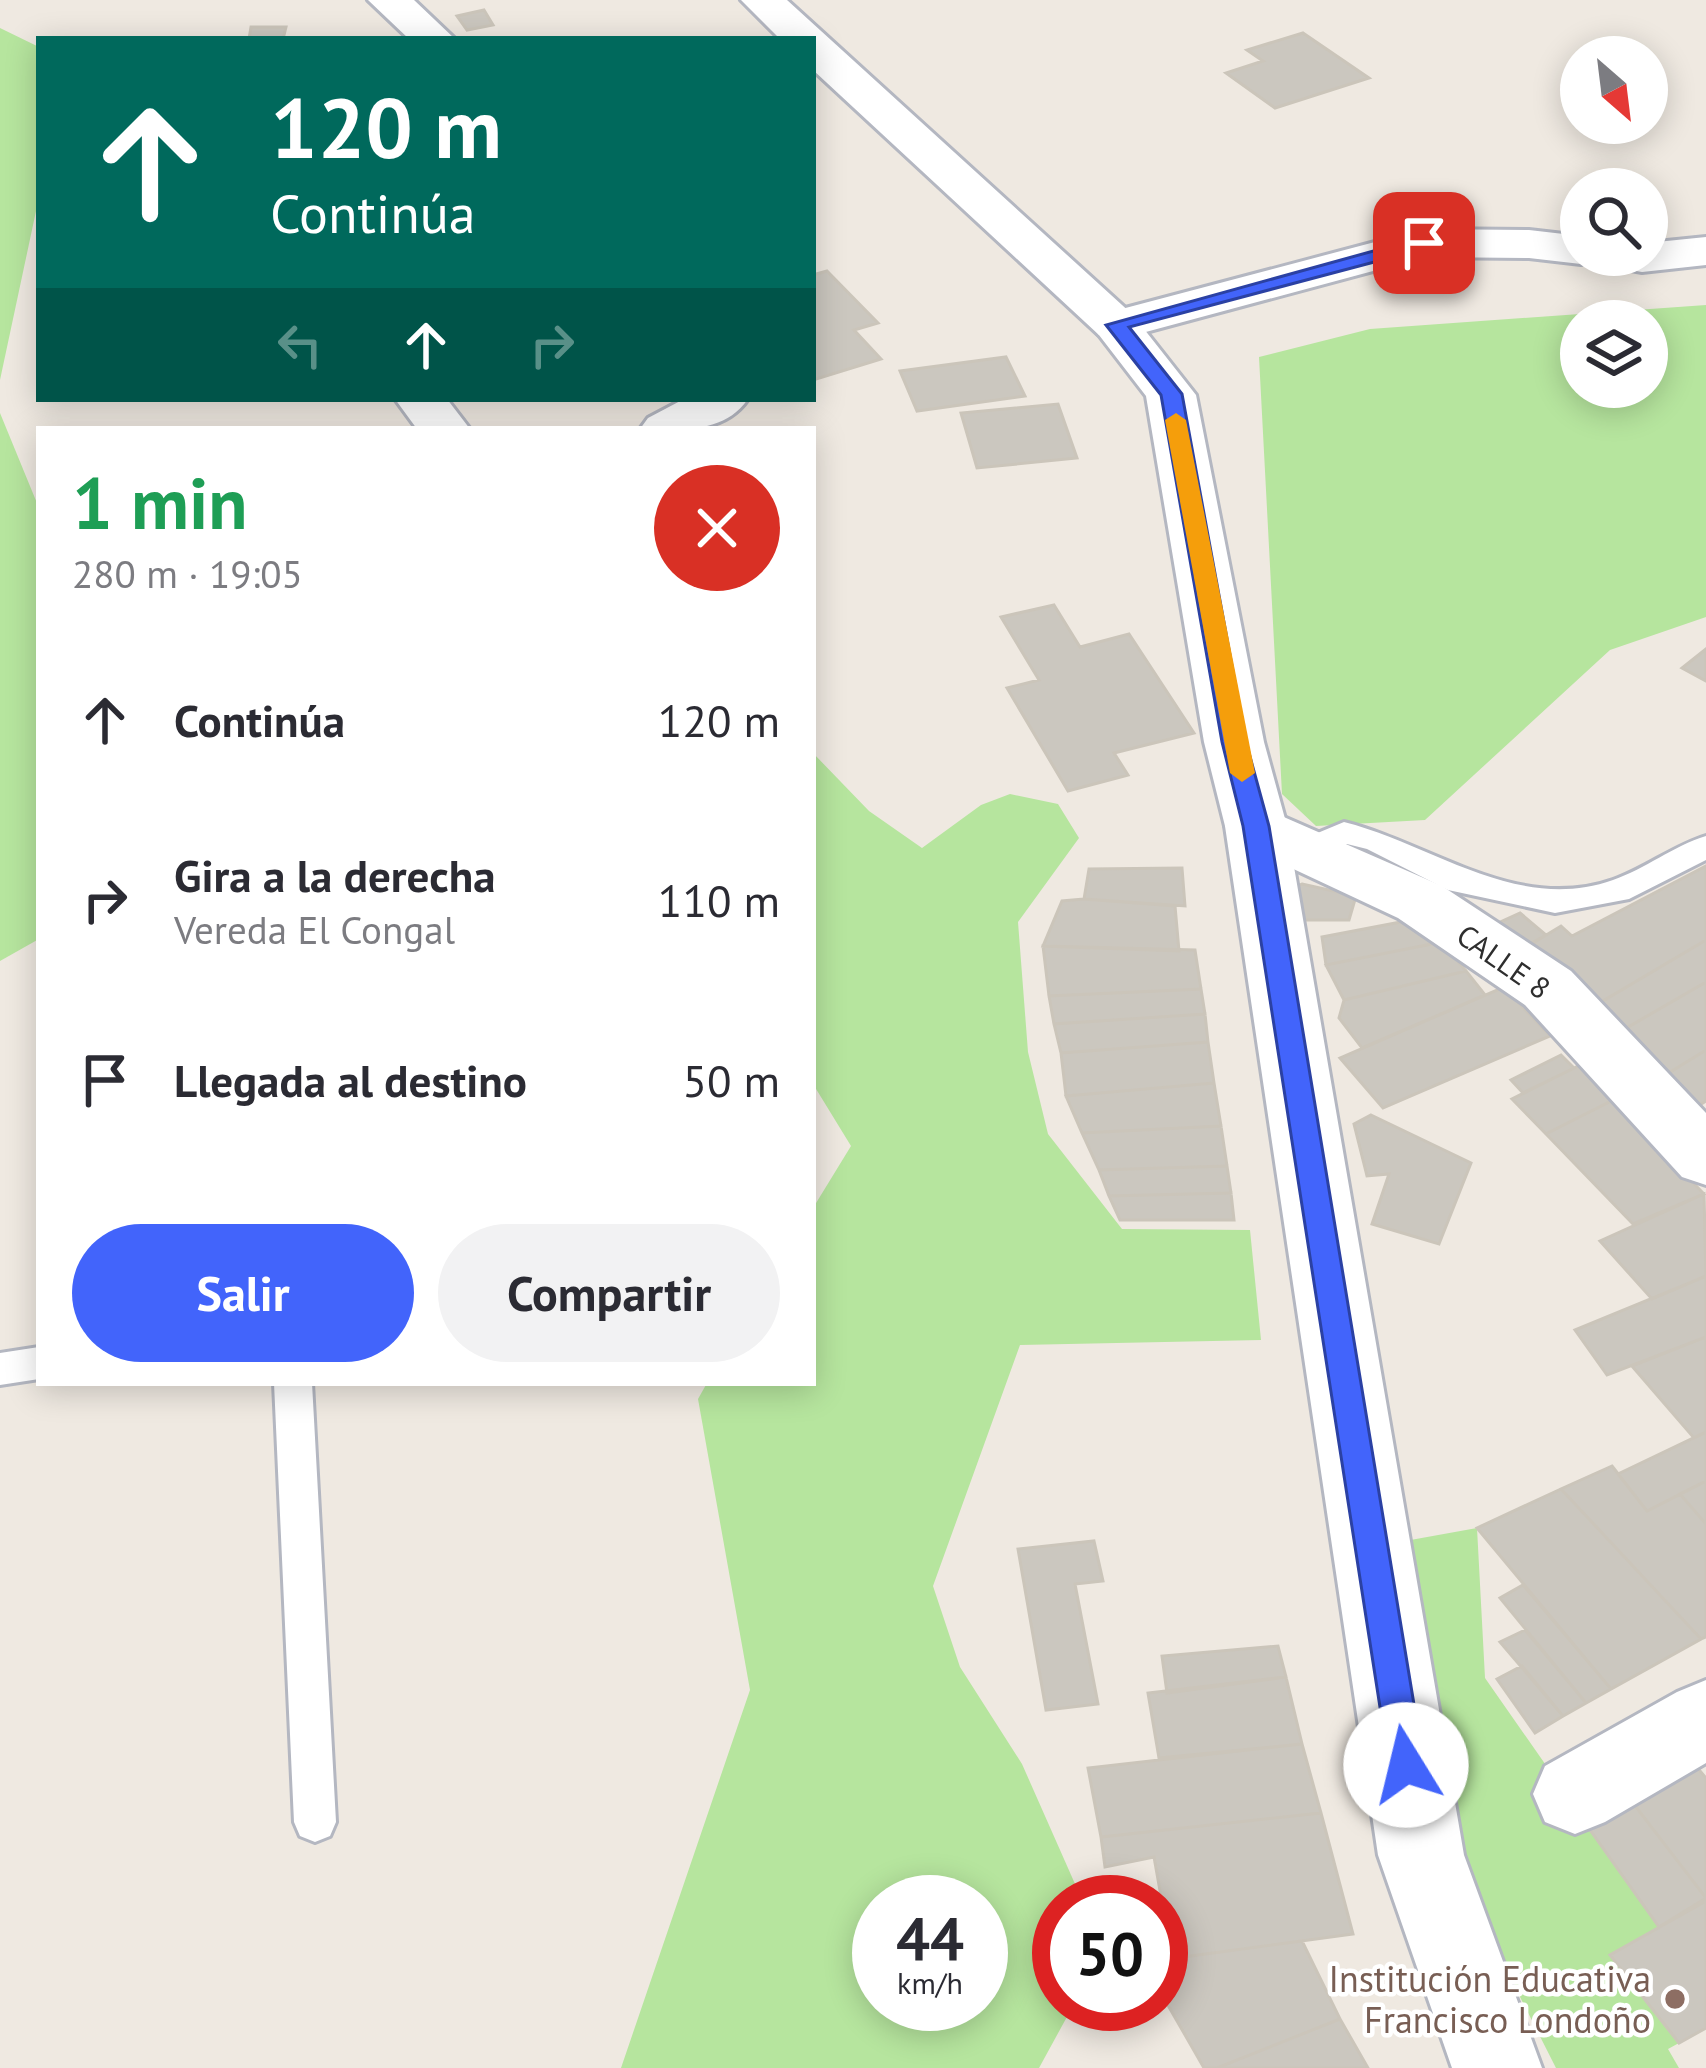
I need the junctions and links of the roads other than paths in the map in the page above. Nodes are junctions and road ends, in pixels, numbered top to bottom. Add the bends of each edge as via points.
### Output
1 (762, 0) edge
2 (386, 14) edge
3 (428, 36) edge
4 (802, 36) edge
5 (816, 50) edge
6 (1560, 248) edge
7 (1706, 251) edge
8 (1668, 255) edge
9 (1116, 325) junction
10 (716, 402) edge
11 (672, 426) edge
12 (1272, 829) junction
13 (1706, 847) edge
14 (1706, 1158) edge
15 (36, 1364) edge
16 (0, 1369) edge
17 (293, 1386) edge
18 (1706, 1719) edge
19 (1574, 1794) dead end
20 (315, 1822) dead end
21 (1497, 2068) edge

1 - 4 main road
2 - 3 main road
5 - 9 main road
6 - 9 main road via 1424,243
7 - 8 main road
9 - 12 main road via 1171,394 1234,742
10 - 11 main road
12 - 13 lane via 1376,841 1459,882 1555,902 1618,891
12 - 14 main road, CALLE 8 via 1420,902 1548,988
12 - 21 main road via 1421,1855
15 - 16 lane
17 - 20 lane
18 - 19 main road

